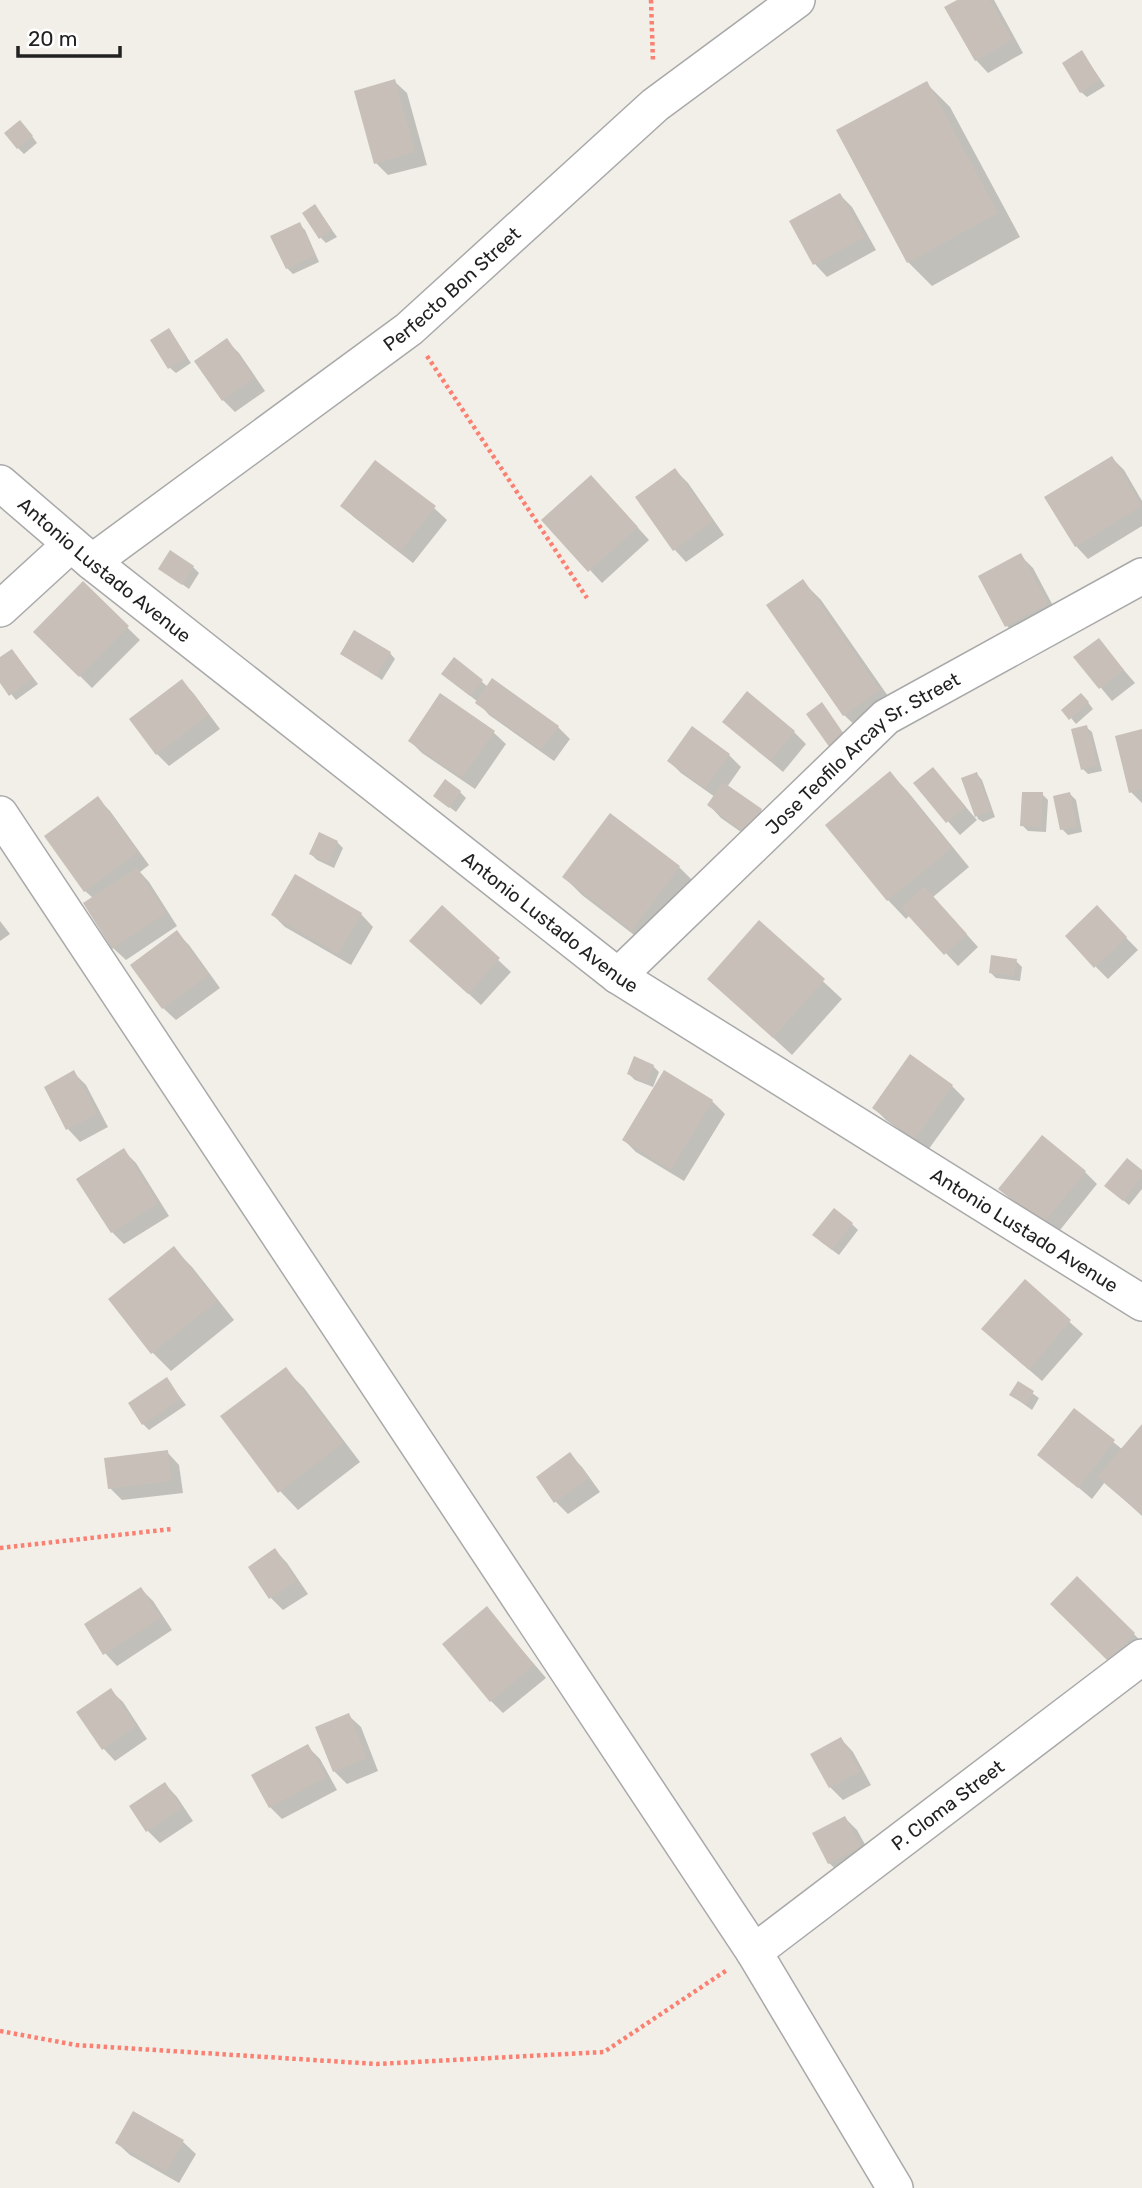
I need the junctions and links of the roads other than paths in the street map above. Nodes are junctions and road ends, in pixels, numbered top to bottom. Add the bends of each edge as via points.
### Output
1 (797, 0) edge
2 (0, 484) edge
3 (81, 553) junction
4 (1142, 576) edge
5 (0, 609) edge
6 (0, 814) edge
7 (618, 976) junction
8 (1142, 1303) edge
9 (1142, 1657) edge
10 (754, 1952) junction
11 (895, 2188) edge

1 - 3 street, Perfecto Bon Street via 655,105 409,330
2 - 3 street, Antonio Lustado Avenue
3 - 5 street, Perfecto Bon Street
3 - 7 street, Antonio Lustado Avenue
4 - 7 street, Jose Teofilo Arcay Sr. Street via 886,717
6 - 10 street
7 - 8 street, Antonio Lustado Avenue
9 - 10 street, P. Cloma Street
10 - 11 street

